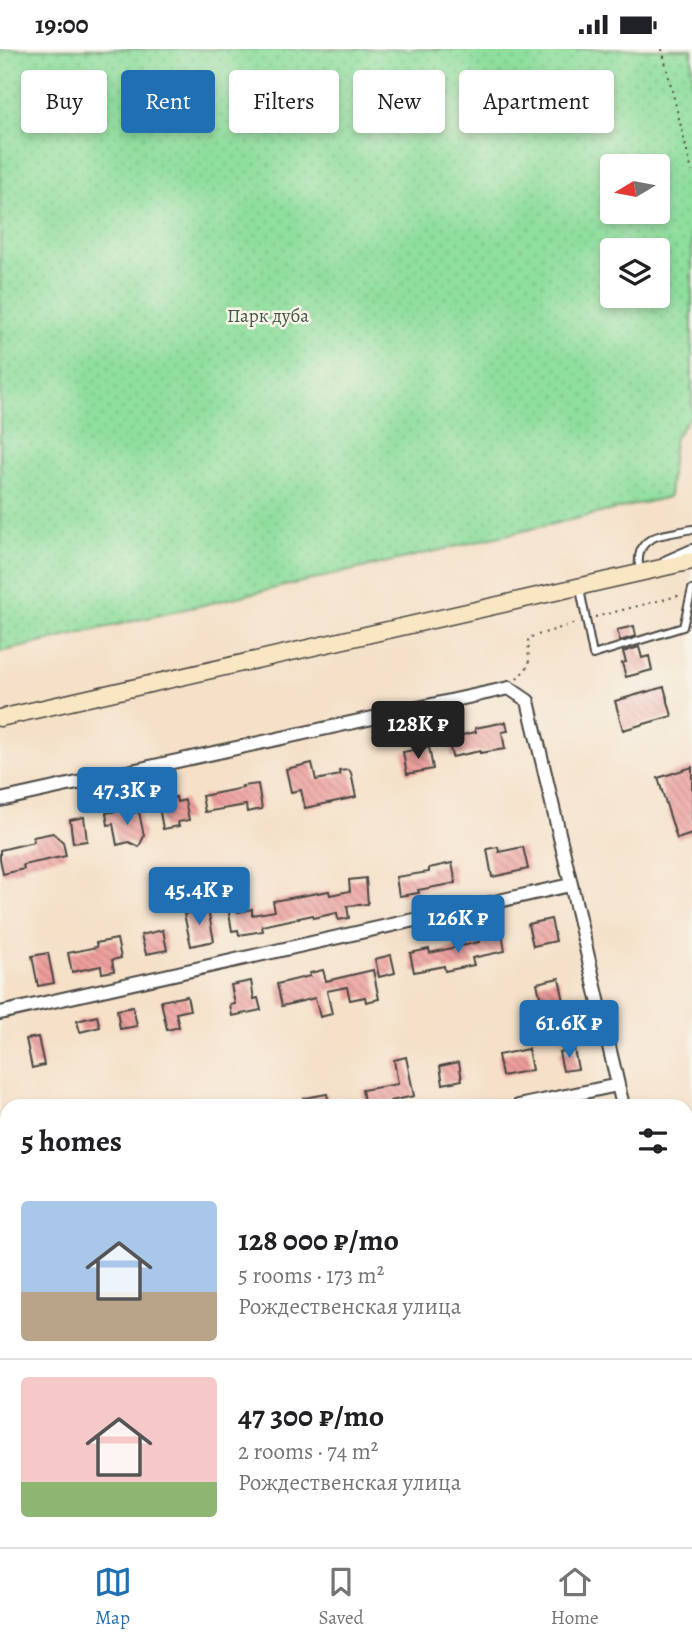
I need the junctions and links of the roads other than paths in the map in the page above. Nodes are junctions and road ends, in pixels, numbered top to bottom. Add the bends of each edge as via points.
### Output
1 (692, 529) edge
2 (692, 551) edge
3 (692, 561) edge
4 (640, 573) junction
5 (579, 587) junction
6 (692, 589) edge
7 (0, 718) edge
8 (0, 800) edge
9 (570, 885) junction
10 (0, 1013) edge
11 (618, 1084) junction
12 (549, 1099) edge
13 (621, 1099) edge

1 - 4 lane via 649,539 637,559
2 - 4 street
3 - 4 main road
4 - 5 main road
5 - 6 lane via 593,655 684,627
5 - 7 main road
8 - 9 street via 509,688 528,701
9 - 10 street
9 - 11 street
11 - 12 street
11 - 13 street

